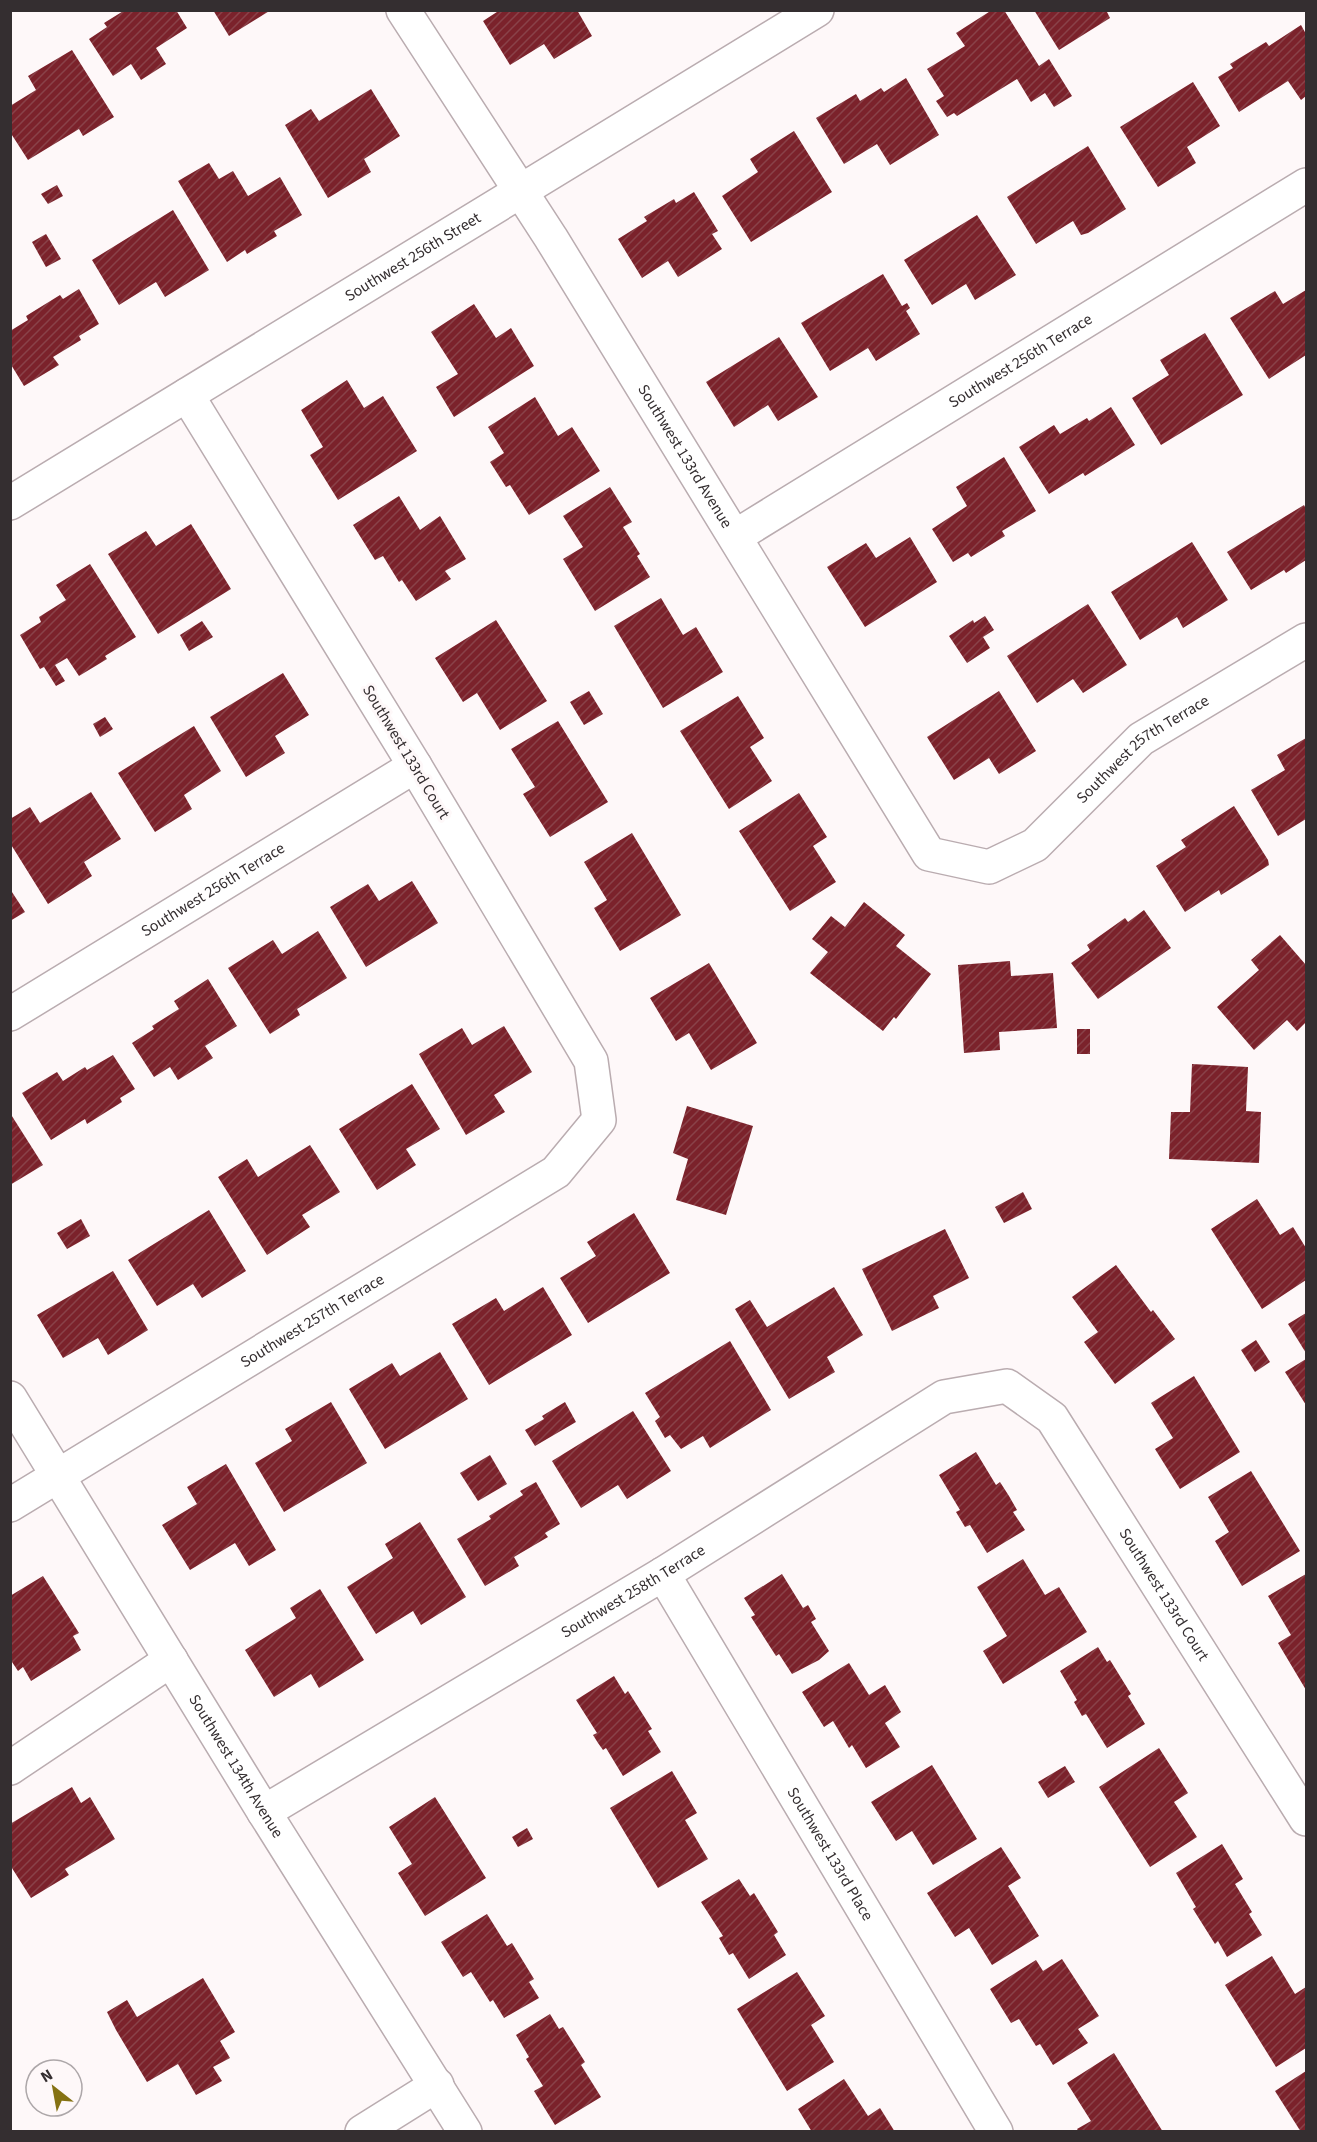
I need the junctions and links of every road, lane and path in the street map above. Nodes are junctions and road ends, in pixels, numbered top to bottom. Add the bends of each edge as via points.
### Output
1 (403, 10) edge
2 (817, 10) edge
3 (1306, 184) edge
4 (521, 190) junction
5 (187, 395) junction
6 (10, 502) edge
7 (736, 536) junction
8 (1306, 640) edge
9 (416, 766) junction
10 (989, 867) joint
11 (10, 1014) edge
12 (599, 1120) joint
13 (1007, 1386) joint
14 (10, 1398) edge
15 (57, 1475) junction
16 (10, 1505) edge
17 (663, 1574) junction
18 (171, 1660) junction
19 (10, 1768) edge
20 (264, 1812) junction
21 (1306, 1819) edge
22 (437, 2085) junction
23 (362, 2132) edge
24 (465, 2132) edge
25 (996, 2132) edge

1 - 4 street, Southwest 133rd Avenue
2 - 4 street, Southwest 256th Street
3 - 7 street, Southwest 256th Terrace
4 - 5 street, Southwest 256th Street
4 - 7 street, Southwest 133rd Avenue
5 - 6 street, Southwest 256th Street
5 - 9 street, Southwest 133rd Court
7 - 10 street, Southwest 133rd Avenue via 929,854
8 - 10 street, Southwest 257th Terrace via 1141,739 1035,845
9 - 11 street, Southwest 256th Terrace
9 - 12 street, Southwest 133rd Court via 591,1061
12 - 15 street, Southwest 257th Terrace via 556,1172
13 - 17 street, Southwest 258th Terrace via 944,1397
13 - 21 street, Southwest 133rd Court via 1052,1418
14 - 15 street, Southwest 134th Avenue
15 - 16 street, Southwest 257th Terrace
15 - 18 street, Southwest 134th Avenue
17 - 20 street, Southwest 258th Terrace
17 - 25 street, Southwest 133rd Place
18 - 19 street
18 - 20 street, Southwest 134th Avenue
20 - 22 street, Southwest 134th Avenue
22 - 23 street
22 - 24 street, Southwest 134th Avenue

